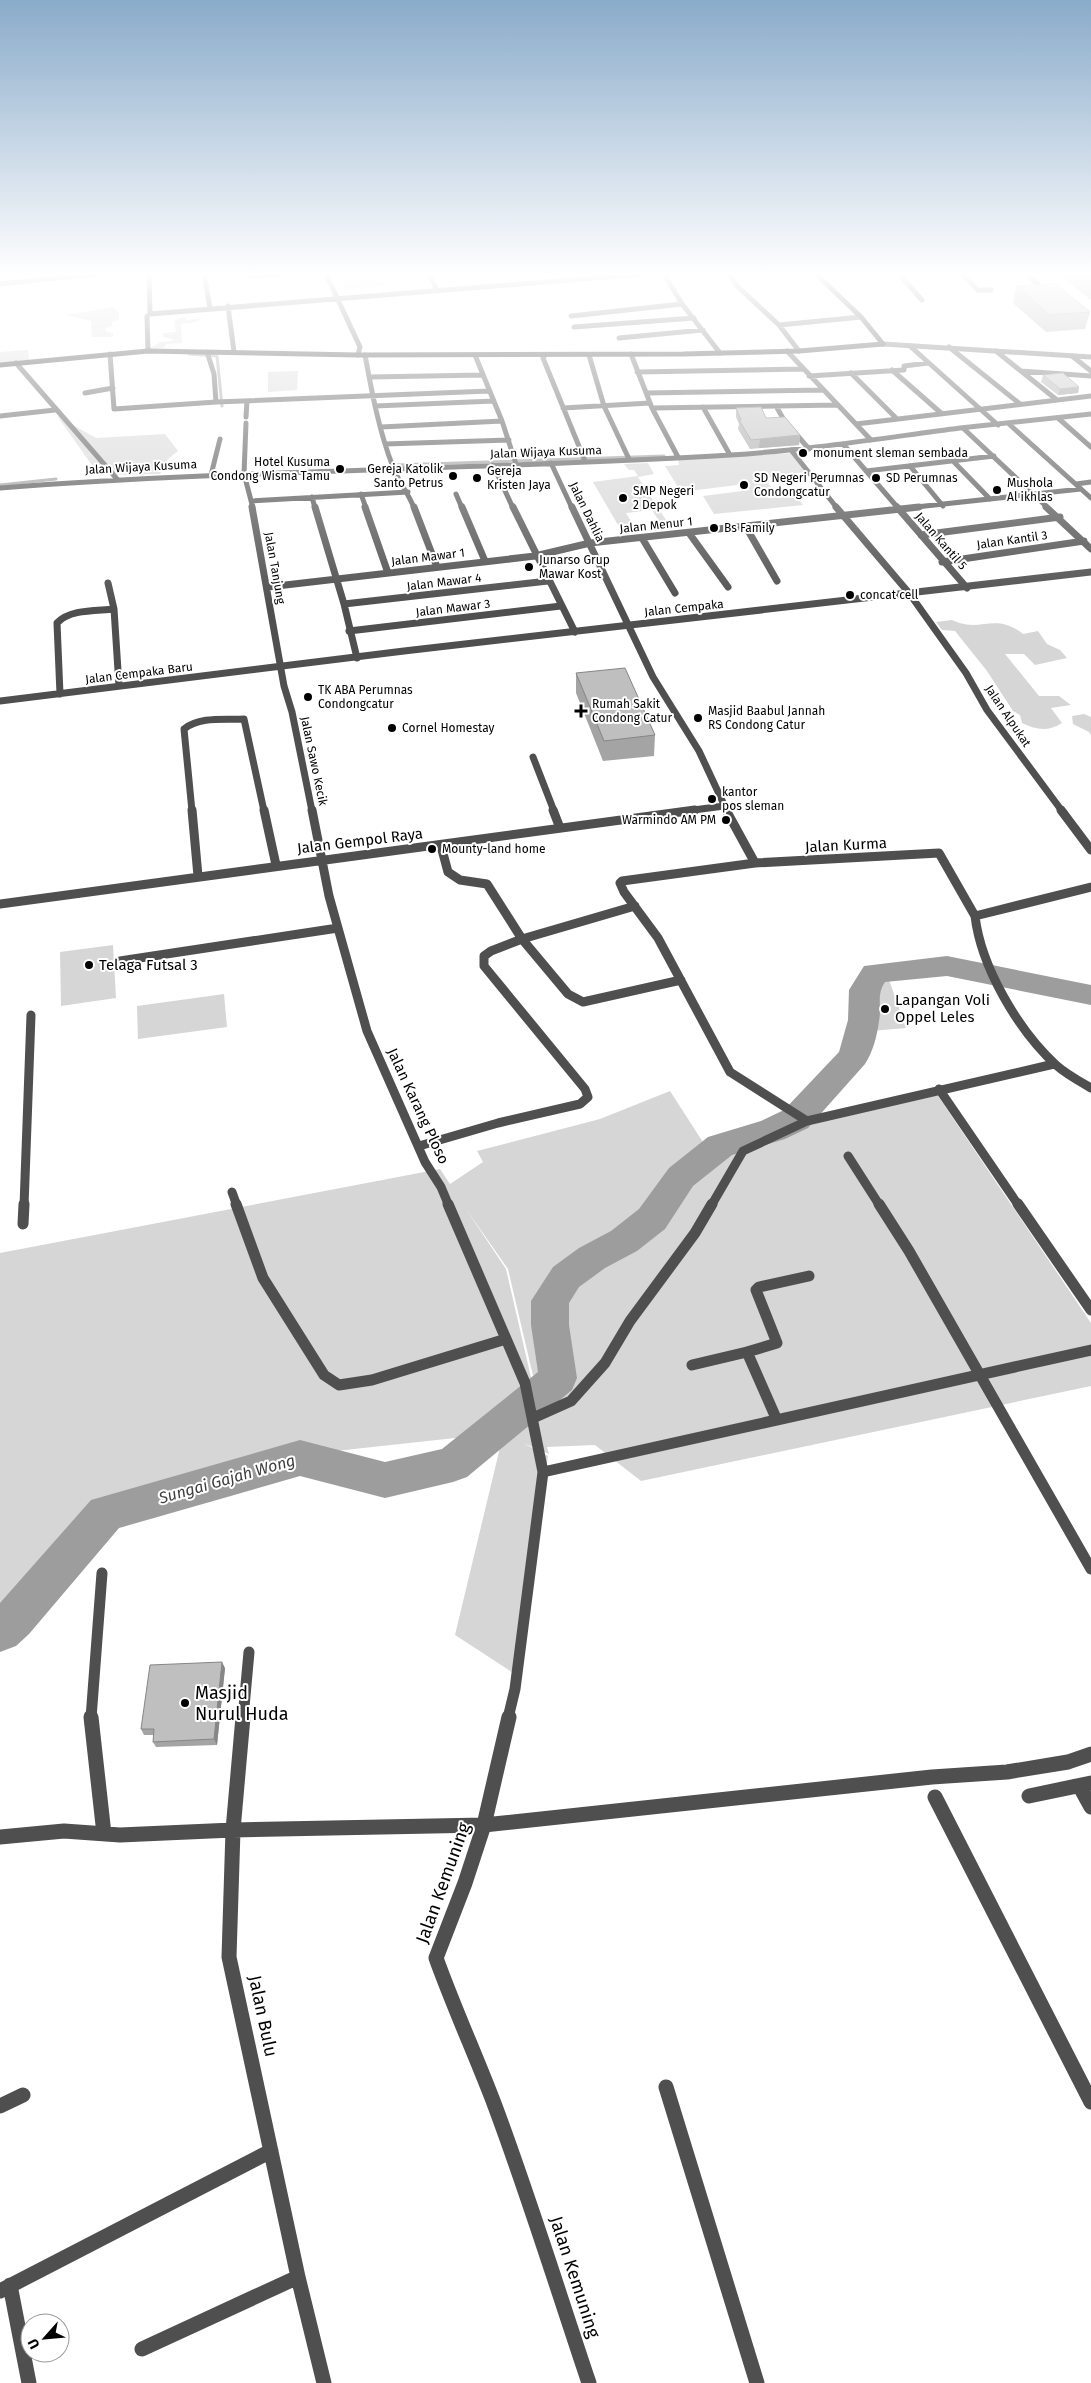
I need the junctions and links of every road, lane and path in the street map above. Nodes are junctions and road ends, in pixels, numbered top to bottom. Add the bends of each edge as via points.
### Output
1 (34, 385) edge
2 (215, 385) edge
3 (371, 385) edge
4 (487, 385) edge
5 (554, 385) edge
6 (598, 385) edge
7 (643, 385) edge
8 (818, 385) edge
9 (864, 385) edge
10 (909, 385) edge
11 (953, 385) edge
12 (997, 385) edge
13 (1038, 385) edge
14 (113, 388) joint
15 (823, 390) junction
16 (489, 391) junction
17 (85, 393) dead end
18 (646, 393) junction
19 (373, 395) junction
20 (1091, 396) edge
21 (1056, 400) junction
22 (494, 401) junction
23 (216, 402) junction
24 (247, 402) junction
25 (1020, 404) junction
26 (838, 405) junction
27 (375, 406) junction
28 (604, 406) junction
29 (651, 406) junction
30 (776, 406) junction
31 (703, 407) junction
32 (563, 408) junction
33 (979, 408) junction
34 (55, 410) junction
35 (941, 413) junction
36 (1091, 414) edge
37 (0, 416) edge
38 (1058, 418) junction
39 (897, 419) junction
40 (502, 421) junction
41 (856, 424) junction
42 (1009, 424) junction
43 (998, 425) junction
44 (381, 427) junction
45 (964, 428) junction
46 (1091, 437) edge
47 (1081, 438) junction
48 (220, 439) dead end
49 (509, 440) junction
50 (871, 440) junction
51 (385, 444) junction
52 (843, 444) junction
53 (1091, 447) edge
54 (809, 449) junction
55 (791, 450) junction
56 (730, 454) junction
57 (994, 456) junction
58 (678, 457) junction
59 (628, 458) junction
60 (584, 460) junction
61 (953, 462) junction
62 (515, 463) junction
63 (550, 463) junction
64 (493, 465) junction
65 (910, 466) junction
66 (394, 470) junction
67 (866, 471) junction
68 (244, 474) junction
69 (211, 475) junction
70 (117, 479) junction
71 (1091, 482) edge
72 (1079, 486) junction
73 (0, 488) edge
74 (408, 492) junction
75 (361, 494) junction
76 (456, 494) dead end
77 (1033, 494) junction
78 (312, 498) junction
79 (1091, 498) edge
80 (990, 499) junction
81 (251, 501) junction
82 (943, 506) junction
83 (897, 509) junction
84 (842, 515) junction
85 (1060, 517) junction
86 (746, 527) junction
87 (689, 533) junction
88 (921, 535) junction
89 (642, 538) junction
90 (1084, 541) junction
91 (590, 543) junction
92 (1091, 549) edge
93 (536, 556) junction
94 (485, 562) junction
95 (942, 562) junction
96 (437, 567) junction
97 (1091, 572) edge
98 (388, 573) junction
99 (335, 579) junction
100 (548, 581) junction
101 (777, 581) dead end
102 (108, 583) dead end
103 (268, 587) junction
104 (728, 587) dead end
105 (967, 588) junction
106 (675, 593) dead end
107 (909, 593) junction
108 (344, 604) junction
109 (560, 606) junction
110 (114, 609) junction
111 (628, 626) junction
112 (349, 631) junction
113 (575, 632) junction
114 (357, 658) junction
115 (280, 667) junction
116 (119, 686) junction
117 (60, 694) junction
118 (0, 700) edge
119 (533, 757) dead end
120 (724, 806) junction
121 (560, 828) junction
122 (441, 846) junction
123 (1091, 850) edge
124 (322, 860) junction
125 (755, 863) junction
126 (276, 865) junction
127 (198, 876) junction
128 (1091, 887) edge
129 (0, 904) edge
130 (635, 906) junction
131 (975, 916) junction
132 (338, 928) junction
133 (522, 939) junction
134 (120, 961) dead end
135 (681, 980) junction
136 (31, 1015) dead end
137 (1054, 1064) junction
138 (1091, 1088) edge
139 (939, 1089) junction
140 (803, 1119) junction
141 (419, 1146) junction
142 (848, 1156) dead end
143 (232, 1192) dead end
144 (23, 1224) dead end
145 (809, 1276) dead end
146 (1091, 1310) edge
147 (506, 1339) junction
148 (1091, 1350) edge
149 (747, 1352) junction
150 (692, 1365) dead end
151 (979, 1376) junction
152 (532, 1412) junction
153 (776, 1418) junction
154 (543, 1472) junction
155 (1087, 1554) edge
156 (1091, 1569) edge
157 (102, 1573) dead end
158 (249, 1652) dead end
159 (1091, 1754) edge
160 (1085, 1785) edge
161 (1029, 1796) dead end
162 (935, 1797) dead end
163 (1091, 1807) edge
164 (484, 1825) junction
165 (233, 1830) junction
166 (104, 1834) junction
167 (0, 1837) edge
168 (666, 2087) dead end
169 (23, 2095) dead end
170 (1091, 2102) edge
171 (0, 2106) edge
172 (271, 2151) junction
173 (298, 2278) junction
174 (5, 2288) edge
175 (142, 2349) dead end
176 (28, 2383) edge
177 (324, 2383) edge
178 (589, 2383) edge
179 (757, 2383) edge

1 - 34 street
2 - 23 street
3 - 19 street
4 - 16 street
5 - 32 street
6 - 28 street
7 - 18 street
8 - 15 street
9 - 39 street
10 - 35 street
11 - 33 street
12 - 25 street
13 - 21 street
14 - 17 street
14 - 23 street via 114,410
15 - 18 street
15 - 26 street
16 - 19 street
16 - 22 street
18 - 29 street
19 - 24 street
19 - 27 street
20 - 21 street
21 - 25 street
22 - 27 street
22 - 40 street
23 - 24 street
24 - 68 street, Jalan Tanjung
25 - 33 street
26 - 30 street
26 - 41 street
27 - 44 street
28 - 29 street
28 - 32 street
28 - 59 street
29 - 31 street
29 - 58 street
30 - 31 street
30 - 54 street
31 - 56 street
32 - 60 street
33 - 35 street
33 - 43 street
34 - 37 street
34 - 70 street
35 - 39 street
36 - 38 street, Jalan Wijaya Kusuma
38 - 42 street, Jalan Wijaya Kusuma
38 - 47 street
39 - 41 street
40 - 44 street
40 - 49 street
41 - 50 street
42 - 43 street, Jalan Wijaya Kusuma
42 - 72 street
43 - 45 street, Jalan Wijaya Kusuma
44 - 51 street
45 - 50 street, Jalan Wijaya Kusuma
45 - 57 street
46 - 47 street
47 - 53 street
48 - 69 street
49 - 51 street
49 - 62 street
50 - 52 street, Jalan Wijaya Kusuma
51 - 66 street
52 - 54 street, Jalan Wijaya Kusuma
52 - 67 street, Jalan Kantil 5
54 - 55 street, Jalan Wijaya Kusuma
55 - 56 street, Jalan Wijaya Kusuma
55 - 84 street, Jalan Alpukat
56 - 58 street, Jalan Wijaya Kusuma
57 - 61 street
57 - 77 street
58 - 59 street, Jalan Wijaya Kusuma
59 - 60 street, Jalan Wijaya Kusuma
60 - 63 street, Jalan Wijaya Kusuma
61 - 65 street
61 - 80 street
62 - 63 street, Jalan Wijaya Kusuma
62 - 64 street, Jalan Wijaya Kusuma
63 - 91 street, Jalan Dahlia
64 - 66 street, Jalan Wijaya Kusuma
64 - 93 street
65 - 67 street
65 - 82 street
66 - 68 street, Jalan Wijaya Kusuma
66 - 74 street
67 - 83 street, Jalan Kantil 5
68 - 69 street, Jalan Wijaya Kusuma
68 - 81 street, Jalan Tanjung
69 - 70 street, Jalan Wijaya Kusuma
70 - 73 street, Jalan Wijaya Kusuma
71 - 72 street, Jalan Menur 1
72 - 77 street, Jalan Menur 1
72 - 79 street
74 - 75 street
74 - 96 street
75 - 78 street
75 - 98 street
76 - 94 street
77 - 80 street, Jalan Menur 1
77 - 85 street
78 - 81 street
78 - 99 street
80 - 82 street, Jalan Menur 1
81 - 103 street, Jalan Tanjung
82 - 83 street, Jalan Menur 1
83 - 84 street, Jalan Menur 1
83 - 88 street, Jalan Kantil 5
84 - 86 street, Jalan Menur 1
84 - 107 street, Jalan Alpukat
85 - 88 street
85 - 90 street
86 - 87 street, Jalan Menur 1
86 - 101 street
87 - 89 street, Jalan Menur 1
87 - 104 street
88 - 95 street, Jalan Kantil 5
89 - 91 street, Jalan Menur 1
89 - 106 street
90 - 92 street
90 - 95 street, Jalan Kantil 3
91 - 93 street, Jalan Mawar 1
91 - 111 street, Jalan Dahlia
93 - 94 street, Jalan Mawar 1
93 - 100 street
94 - 96 street, Jalan Mawar 1
95 - 105 street, Jalan Kantil 5
96 - 98 street, Jalan Mawar 1
97 - 105 street, Jalan Cempaka
98 - 99 street, Jalan Mawar 1
99 - 103 street, Jalan Mawar 1
99 - 108 street
100 - 108 street, Jalan Mawar 4
100 - 109 street
102 - 110 street
103 - 115 street, Jalan Tanjung
105 - 107 street, Jalan Cempaka
107 - 111 street, Jalan Cempaka
107 - 123 street, Jalan Alpukat via 966,673 987,710
108 - 112 street
109 - 112 street, Jalan Mawar 3
109 - 113 street
110 - 116 street
110 - 117 street via 66,615 58,619
111 - 113 street, Jalan Cempaka
111 - 120 street, Jalan Dahlia via 653,677 699,751
112 - 114 street
113 - 114 street, Jalan Cempaka
114 - 115 street, Jalan Cempaka
115 - 116 street, Jalan Cempaka Baru
115 - 124 street, Jalan Sawo Kecik
116 - 117 street, Jalan Cempaka Baru
117 - 118 street, Jalan Cempaka Baru
119 - 121 street
120 - 121 street, Jalan Gempol Raya
120 - 125 street, Jalan Dahlia
121 - 122 street, Jalan Gempol Raya
122 - 124 street, Jalan Gempol Raya
122 - 133 street via 448,872 460,880 488,884
124 - 126 street, Jalan Gempol Raya
124 - 132 street, Jalan Karang Ploso
125 - 130 street, Jalan Kurma via 622,881 621,887
125 - 131 street, Jalan Kurma via 939,853
126 - 127 street, Jalan Gempol Raya
126 - 127 street via 244,719 200,721 184,729
127 - 129 street, Jalan Gempol Raya
128 - 131 street
130 - 133 street
130 - 135 street via 658,938
131 - 137 street via 985,959 1019,1020
132 - 134 street
132 - 141 street, Jalan Karang Ploso via 367,1030
133 - 135 street via 568,994 583,1002
133 - 141 street via 491,951 484,956 484,966 555,1051 588,1097 574,1105 498,1122
135 - 140 street via 730,1072
136 - 144 street
137 - 138 street
137 - 139 street
139 - 140 street
139 - 146 street
140 - 152 street via 743,1151 695,1233 630,1321 605,1363 571,1401
141 - 147 street, Jalan Karang Ploso via 441,1187
142 - 151 street via 909,1251
143 - 147 street via 263,1278 324,1375 339,1385 372,1380
145 - 149 street via 758,1288 757,1296 777,1343
147 - 152 street, Jalan Karang Ploso via 525,1383
148 - 151 street
149 - 150 street
149 - 153 street
151 - 153 street
151 - 155 street
152 - 154 street, Jalan Kemuning
153 - 154 street
154 - 164 street, Jalan Kemuning via 518,1676
155 - 156 street
157 - 166 street via 90,1712
158 - 165 street, Jalan Bulu
159 - 164 street via 1068,1762 1007,1772
160 - 161 street
160 - 163 street
162 - 170 street
164 - 165 street
164 - 178 street, Jalan Kemuning via 436,1958 496,2108
165 - 166 street
165 - 172 street, Jalan Bulu via 229,1957
166 - 167 street via 64,1831
168 - 179 street
169 - 171 street
172 - 173 street, Jalan Bulu
172 - 174 street
173 - 175 street
173 - 177 street, Jalan Bulu
174 - 176 street

